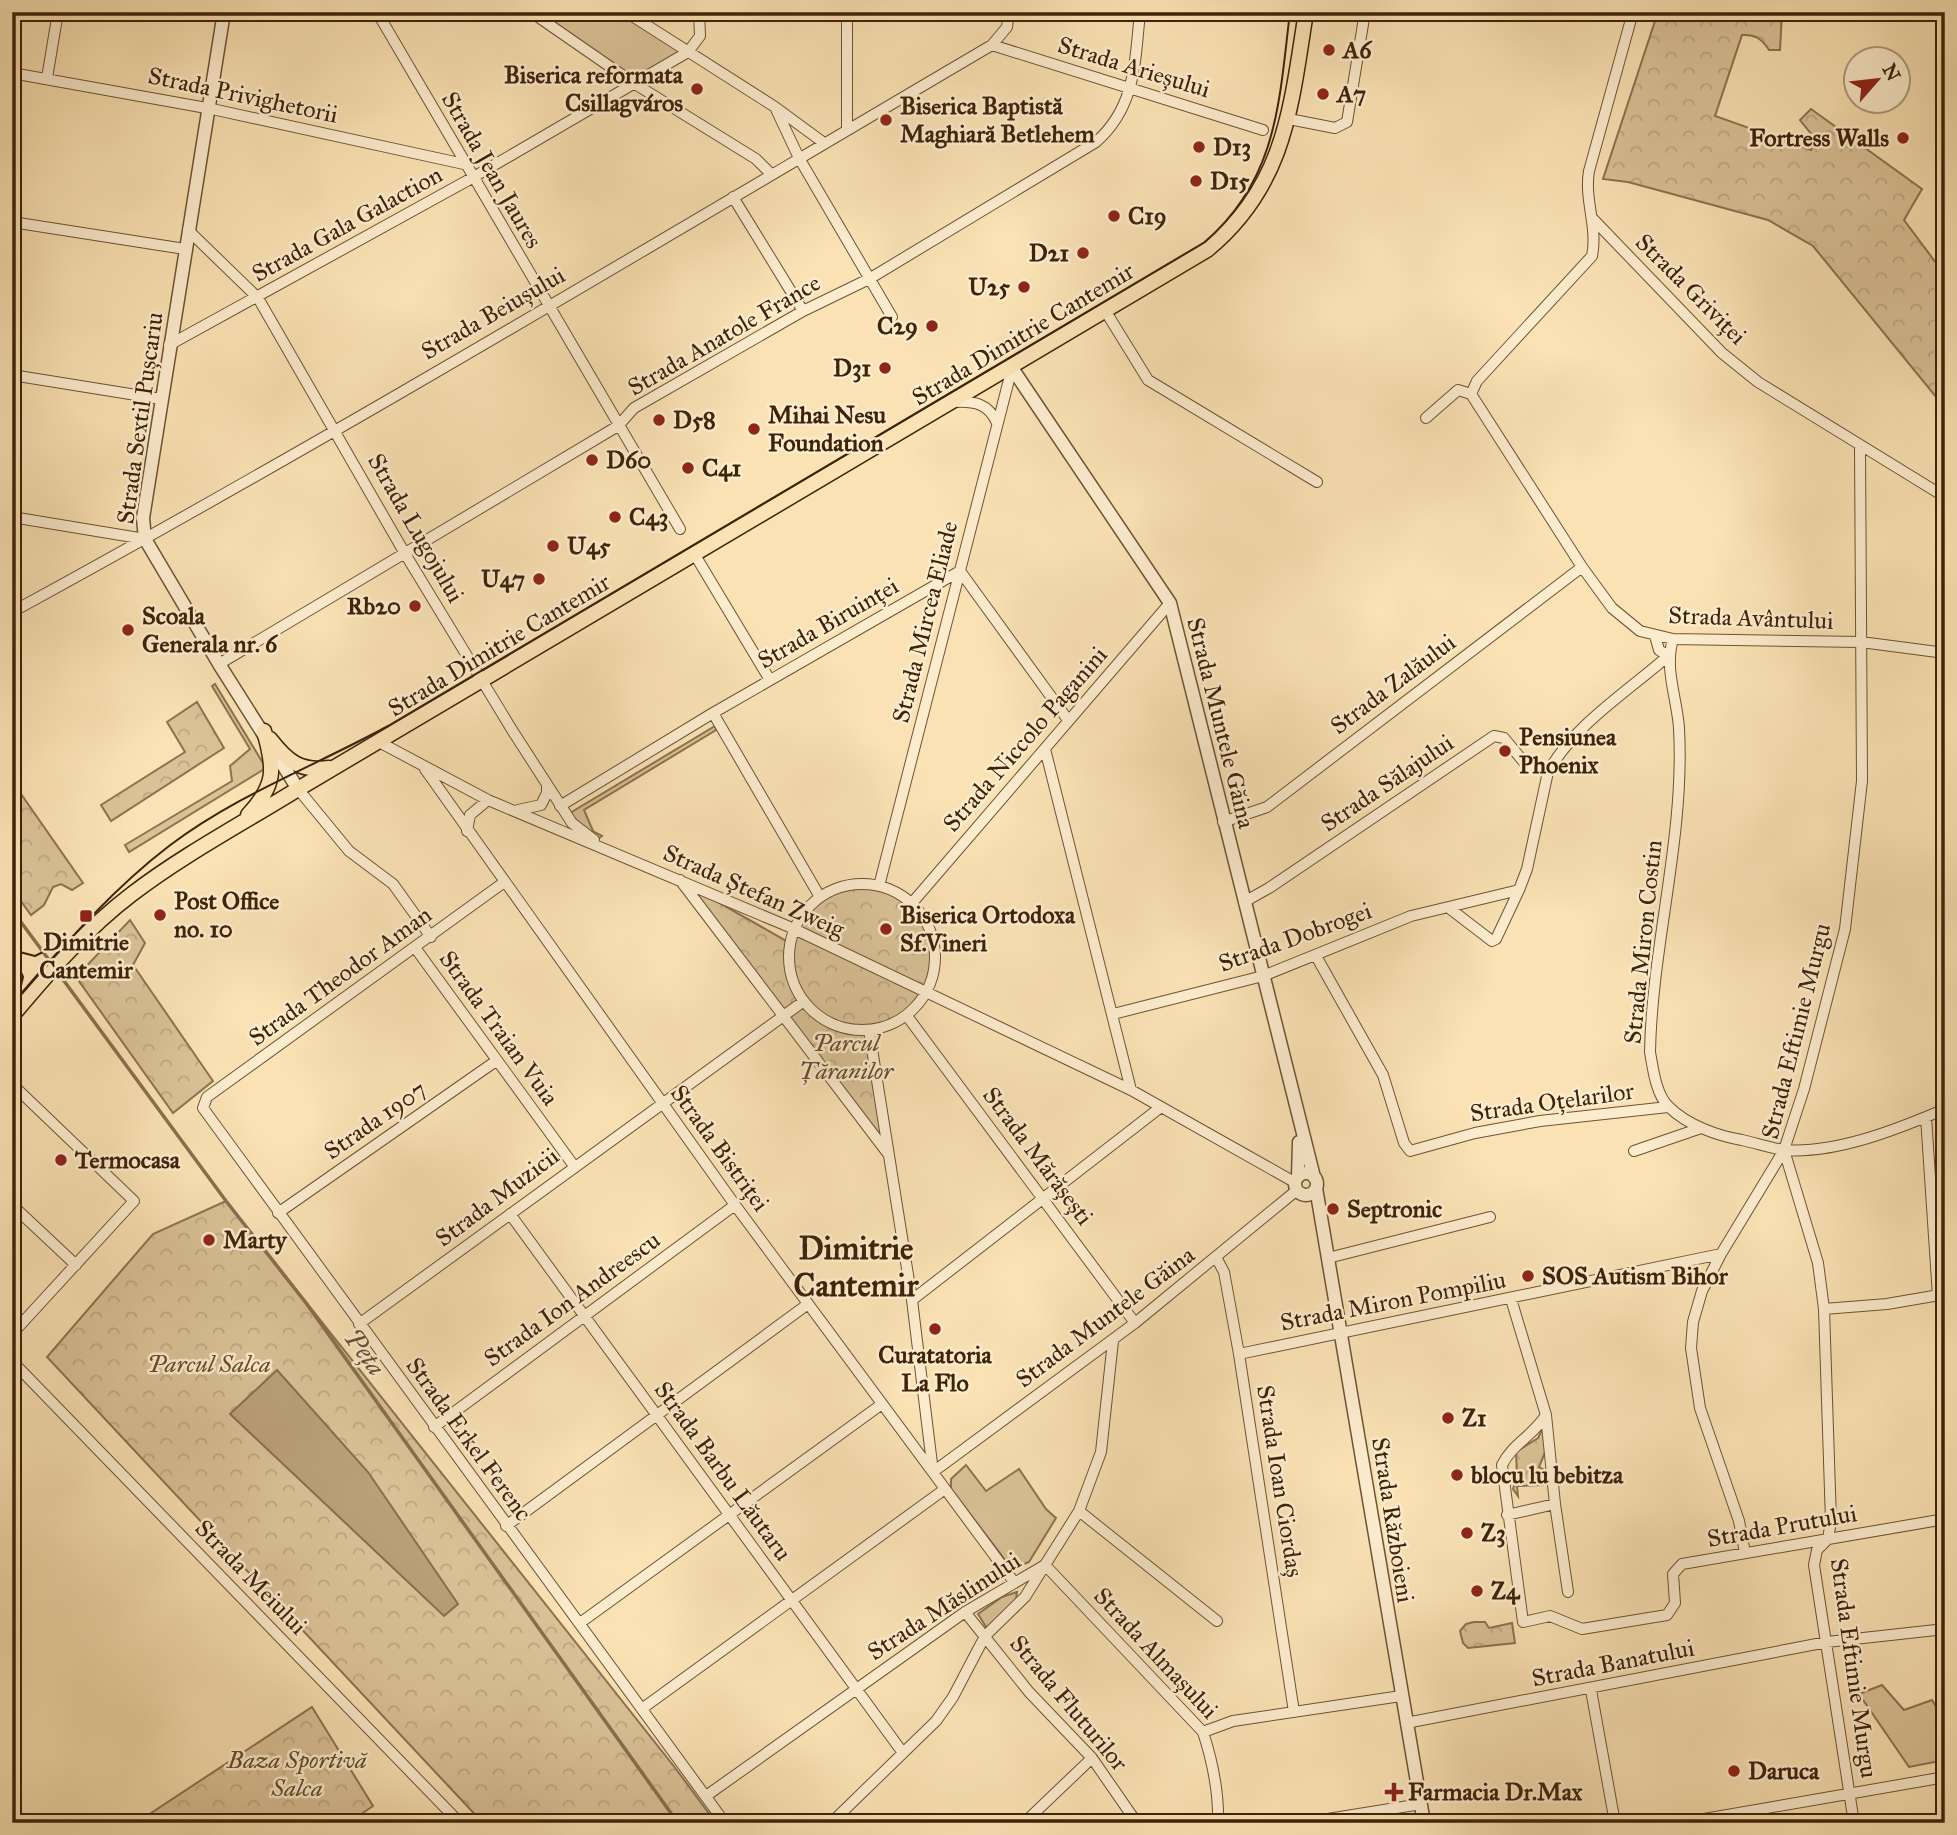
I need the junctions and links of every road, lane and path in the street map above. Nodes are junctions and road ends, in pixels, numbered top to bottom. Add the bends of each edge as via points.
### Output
1 (58, 12) edge
2 (224, 12) edge
3 (377, 12) edge
4 (531, 12) edge
5 (626, 12) edge
6 (699, 12) edge
7 (847, 12) edge
8 (1009, 12) edge
9 (1140, 12) edge
10 (1306, 12) edge
11 (1365, 12) edge
12 (1633, 12) edge
13 (992, 45) junction
14 (688, 52) junction
15 (12, 73) edge
16 (47, 78) junction
17 (635, 84) junction
18 (1132, 90) junction
19 (775, 107) junction
20 (207, 108) junction
21 (1289, 119) junction
22 (848, 130) junction
23 (1263, 130) dead end
24 (824, 143) junction
25 (799, 158) junction
26 (464, 164) junction
27 (771, 174) junction
28 (472, 178) junction
29 (733, 197) junction
30 (1593, 219) junction
31 (12, 222) edge
32 (188, 230) junction
33 (185, 249) junction
34 (869, 279) junction
35 (258, 298) junction
36 (547, 307) junction
37 (803, 311) junction
38 (1106, 312) junction
39 (892, 317) dead end
40 (170, 345) junction
41 (1012, 368) junction
42 (12, 375) edge
43 (1471, 394) junction
44 (161, 399) junction
45 (955, 402) junction
46 (1426, 418) dead end
47 (997, 424) junction
48 (618, 426) junction
49 (334, 430) junction
50 (1860, 447) junction
51 (1317, 482) dead end
52 (1945, 497) edge
53 (12, 517) edge
54 (680, 530) dead end
55 (145, 539) junction
56 (404, 552) junction
57 (695, 555) junction
58 (1582, 567) junction
59 (960, 571) junction
60 (1170, 603) junction
61 (12, 612) edge
62 (1655, 636) junction
63 (1673, 639) junction
64 (1861, 642) junction
65 (1940, 653) edge
66 (1668, 656) junction
67 (1945, 659) edge
68 (219, 664) junction
69 (770, 680) junction
70 (482, 682) junction
71 (713, 713) junction
72 (1068, 720) junction
73 (264, 731) junction
74 (379, 742) junction
75 (1045, 749) junction
76 (337, 766) junction
77 (423, 767) junction
78 (1548, 772) junction
79 (546, 785) junction
80 (298, 789) junction
81 (488, 800) junction
82 (560, 806) junction
83 (514, 810) junction
84 (1223, 822) junction
85 (236, 828) junction
86 (467, 831) junction
87 (606, 848) junction
88 (679, 880) junction
89 (503, 883) junction
90 (879, 886) junction
91 (1519, 890) junction
92 (820, 897) junction
93 (1244, 902) junction
94 (912, 903) junction
95 (1449, 908) junction
96 (794, 929) junction
97 (431, 937) junction
98 (416, 949) junction
99 (1316, 956) junction
100 (1263, 976) junction
101 (927, 992) junction
102 (804, 1001) junction
103 (1113, 1014) junction
104 (12, 1016) edge
105 (907, 1016) junction
106 (783, 1017) junction
107 (869, 1030) junction
108 (496, 1061) junction
109 (12, 1084) edge
110 (1131, 1090) junction
111 (661, 1102) junction
112 (202, 1103) joint
113 (1161, 1107) junction
114 (1668, 1107) junction
115 (1945, 1109) edge
116 (1926, 1117) junction
117 (1299, 1127) junction
118 (1701, 1128) junction
119 (1634, 1150) dead end
120 (1784, 1150) junction
121 (891, 1158) junction
122 (574, 1166) junction
123 (1315, 1182) junction
124 (1298, 1186) junction
125 (1044, 1198) junction
126 (12, 1205) edge
127 (735, 1205) junction
128 (278, 1213) junction
129 (510, 1214) junction
130 (1490, 1217) dead end
131 (1321, 1224) junction
132 (1721, 1254) junction
133 (1328, 1258) junction
134 (1217, 1259) junction
135 (76, 1265) junction
136 (1941, 1295) edge
137 (1511, 1299) junction
138 (912, 1300) junction
139 (808, 1304) junction
140 (1824, 1310) junction
141 (585, 1317) junction
142 (1135, 1323) junction
143 (359, 1324) junction
144 (1341, 1333) junction
145 (12, 1334) edge
146 (1113, 1341) junction
147 (1239, 1354) junction
148 (12, 1361) edge
149 (882, 1404) junction
150 (657, 1415) junction
151 (1546, 1415) junction
152 (434, 1427) junction
153 (933, 1472) junction
154 (945, 1489) junction
155 (1555, 1504) junction
156 (1079, 1511) junction
157 (729, 1515) junction
158 (1507, 1515) junction
159 (1945, 1520) edge
160 (506, 1526) junction
161 (1828, 1539) junction
162 (1745, 1553) junction
163 (1045, 1565) junction
164 (1014, 1582) junction
165 (1568, 1592) dead end
166 (791, 1601) junction
167 (965, 1612) junction
168 (1217, 1621) dead end
169 (580, 1623) junction
170 (1945, 1629) edge
171 (985, 1636) junction
172 (1827, 1642) junction
173 (857, 1689) junction
174 (1591, 1690) junction
175 (1401, 1696) junction
176 (643, 1708) junction
177 (1294, 1712) junction
178 (1406, 1723) junction
179 (1203, 1732) junction
180 (903, 1753) junction
181 (1092, 1758) junction
182 (1945, 1777) edge
183 (1850, 1795) junction
184 (706, 1796) junction
185 (1420, 1804) junction
186 (460, 1823) edge
187 (725, 1823) edge
188 (831, 1823) edge
189 (1024, 1823) edge
190 (1137, 1823) edge
191 (1218, 1823) edge
192 (1303, 1823) edge
193 (1424, 1823) edge
194 (1615, 1823) edge
195 (1681, 1823) edge
196 (1854, 1823) edge

1 - 16 street
2 - 20 street, Strada Sextil Pușcariu
3 - 26 street, Strada Jean Jaures
4 - 17 street
5 - 14 street
6 - 14 street via 700,36
7 - 22 street
8 - 13 street via 1007,27
9 - 18 street, Strada Anatole France
10 - 21 main road, Strada Dimitrie Cantemir
11 - 21 street via 1347,122 1335,128
12 - 30 street via 1589,171 1587,194
13 - 18 street, Strada Arieșului
13 - 22 street, Strada Beiușului
14 - 17 street, Strada Gala Galaction
14 - 19 street
15 - 16 street, Strada Privighetorii
16 - 20 street, Strada Privighetorii
17 - 27 street via 757,159
17 - 28 street, Strada Gala Galaction
18 - 23 street, Strada Arieșului
18 - 34 street, Strada Anatole France via 1116,121 1096,142
19 - 24 street
19 - 25 street
20 - 26 street, Strada Privighetorii
20 - 32 street, Strada Sextil Pușcariu
21 - 38 main road, Strada Dimitrie Cantemir via 1278,155 1237,223 1194,259
22 - 24 street, Strada Beiușului
24 - 25 street, Strada Beiușului
25 - 27 street, Strada Beiușului
25 - 34 street
26 - 28 street, Strada Jean Jaures
27 - 29 street, Strada Beiușului
28 - 35 street, Strada Gala Galaction
28 - 36 street, Strada Jean Jaures
29 - 36 street, Strada Beiușului
29 - 37 street
30 - 43 street via 1594,247 1586,266 1477,381
30 - 50 street, Strada Griviței via 1723,353 1758,382
31 - 33 street
32 - 33 street, Strada Sextil Pușcariu
32 - 35 street, Strada Lugojului
33 - 40 street, Strada Sextil Pușcariu
34 - 37 street, Strada Anatole France
34 - 39 street
35 - 40 street, Strada Gala Galaction
35 - 49 street, Strada Lugojului
36 - 48 street, Strada Jean Jaures
36 - 49 street, Strada Beiușului
37 - 48 street, Strada Anatole France via 634,408
38 - 41 main road, Strada Dimitrie Cantemir
38 - 51 street via 1148,380
40 - 44 street, Strada Sextil Pușcariu
41 - 45 main road, Strada Dimitrie Cantemir
41 - 47 street, Strada Mircea Eliade
41 - 60 street, Strada Muntele Găina
42 - 44 street
43 - 46 street via 1458,390
43 - 58 street, Strada Avântului
44 - 55 street, Strada Sextil Pușcariu via 143,518
45 - 47 street via 982,405
45 - 57 main road, Strada Dimitrie Cantemir
47 - 59 street, Strada Mircea Eliade
48 - 54 street, Strada Jean Jaures
48 - 56 street, Strada Anatole France
49 - 55 street, Strada Beiușului
49 - 56 street, Strada Lugojului
50 - 52 street, Strada Griviței
50 - 64 street, Strada Eftimie Murgu
53 - 55 street
55 - 61 street, Strada Beiușului
55 - 68 street, Strada Sextil Pușcariu
56 - 68 street, Strada Anatole France
56 - 70 street, Strada Lugojului
57 - 69 street
57 - 70 main road, Strada Dimitrie Cantemir
58 - 62 street, Strada Avântului via 1621,618
58 - 84 street, Strada Zalăului via 1267,807
59 - 69 street, Strada Biruinței
59 - 72 street
59 - 90 street, Strada Mircea Eliade
60 - 72 street, Strada Niccolo Paganini
60 - 84 street, Strada Muntele Găina
62 - 63 street, Strada Avântului
62 - 66 street, Strada Miron Costin via 1659,649
63 - 64 street, Strada Avântului
63 - 66 street, Strada Miron Costin
64 - 65 street, Strada Avântului
64 - 120 street, Strada Eftimie Murgu via 1862,781 1845,929
65 - 67 street
66 - 78 street via 1565,746
66 - 114 street, Strada Miron Costin via 1679,726 1679,804 1650,1052 1654,1076
68 - 73 street, Strada Sextil Pușcariu
69 - 71 street, Strada Biruinței
70 - 74 main road, Strada Dimitrie Cantemir
70 - 79 street, Strada Lugojului
71 - 82 street, Strada Biruinței
71 - 92 street
72 - 75 street, Strada Niccolo Paganini
73 - 76 main road via 295,766
73 - 80 street, Strada Sextil Pușcariu
73 - 85 main road via 272,763 270,784
74 - 76 main road, Strada Dimitrie Cantemir
74 - 77 street, Strada Ștefan Zweig
75 - 94 street, Strada Niccolo Paganini
75 - 103 street
76 - 80 main road, Strada Dimitrie Cantemir
77 - 81 street, Strada Ștefan Zweig
77 - 86 street, Strada Bistriței
78 - 91 street
78 - 93 street, Strada Sălajului via 1528,767 1504,738 1494,736
79 - 82 street, Strada Lugojului
79 - 83 street via 541,805
80 - 85 main road, Strada Dimitrie Cantemir
80 - 97 street via 349,851 393,884
81 - 83 street, Strada Ștefan Zweig
81 - 86 street via 470,815
82 - 87 street, Strada Lugojului via 580,830
83 - 87 street, Strada Ștefan Zweig
84 - 93 street, Strada Muntele Găina
85 - 104 main road, Strada Dimitrie Cantemir via 134,893 66,955
86 - 89 street, Strada Bistriței
87 - 88 street, Strada Ștefan Zweig
88 - 96 street, Strada Ștefan Zweig
88 - 106 street
89 - 97 street, Strada Theodor Aman
89 - 111 street, Strada Bistriței
90 - 92 street via 848,885
90 - 94 street
91 - 95 street, Strada Dobrogei
91 - 95 street via 1492,941
92 - 96 street
93 - 100 street, Strada Muntele Găina
94 - 101 street via 928,925 934,945 935,965
95 - 99 street, Strada Dobrogei via 1411,916
96 - 101 street, Strada Ștefan Zweig
96 - 102 street via 790,968
97 - 98 street, Strada Theodor Aman
98 - 108 street, Strada Traian Vuia
98 - 112 street, Strada Theodor Aman
99 - 100 street, Strada Dobrogei
99 - 114 street, Strada Oțelarilor via 1383,1075 1410,1151 1540,1121
100 - 103 street, Strada Dobrogei
100 - 117 street, Strada Muntele Găina
101 - 105 street
101 - 110 street, Strada Ștefan Zweig
102 - 106 street
102 - 107 street via 829,1023
103 - 110 street
105 - 107 street
105 - 125 street, Strada Mărășești
106 - 111 street
106 - 121 street
107 - 121 street
108 - 122 street, Strada Traian Vuia
108 - 128 street, Strada 1907
109 - 135 street via 134,1201
110 - 113 street, Strada Ștefan Zweig
111 - 122 street, Strada Muzicii
111 - 127 street, Strada Bistriței
112 - 128 street, Strada Erkel Ferenc
113 - 124 street, Strada Ștefan Zweig
113 - 125 street
114 - 118 street
115 - 116 street
116 - 120 street via 1820,1148
116 - 136 street
117 - 123 street, Strada Muntele Găina
117 - 124 street, Strada Muntele Găina
118 - 119 street
118 - 120 street
120 - 132 street
120 - 140 street, Strada Eftimie Murgu via 1818,1263
121 - 138 street
122 - 129 street, Strada Muzicii
123 - 124 street, Strada Muntele Găina via 1311,1193
123 - 124 street via 1304,1173
123 - 131 street, Strada Războieni
124 - 131 street, Strada Războieni
124 - 134 street, Strada Muntele Găina
125 - 138 street
125 - 142 street, Strada Mărășești
126 - 135 street
127 - 139 street, Strada Bistriței
127 - 141 street, Strada Ion Andreescu
128 - 143 street, Strada Erkel Ferenc
129 - 141 street, Strada Barbu Lăutaru
129 - 143 street, Strada Muzicii
130 - 133 street
131 - 133 street, Strada Războieni
132 - 137 street, Strada Miron Pompiliu
132 - 162 street via 1702,1291 1691,1349 1700,1408 1739,1521
133 - 144 street, Strada Războieni
134 - 142 street, Strada Muntele Găina
134 - 147 street, Strada Ioan Ciordaș via 1224,1272
135 - 145 street
136 - 140 street
137 - 144 street, Strada Miron Pompiliu
137 - 151 street
138 - 153 street
139 - 149 street, Strada Bistriței
139 - 150 street
140 - 161 street, Strada Eftimie Murgu
141 - 150 street, Strada Barbu Lăutaru
141 - 152 street, Strada Ion Andreescu
142 - 146 street, Strada Muntele Găina
143 - 152 street, Strada Erkel Ferenc
144 - 147 street, Strada Miron Pompiliu
144 - 175 street, Strada Războieni
146 - 153 street, Strada Muntele Găina
146 - 156 street, Strada Măslinului via 1101,1452
147 - 177 street, Strada Ioan Ciordaș
148 - 186 street, Strada Meiului
149 - 153 street, Strada Bistriței
149 - 157 street
150 - 157 street, Strada Barbu Lăutaru
150 - 160 street
151 - 155 street
151 - 158 street via 1537,1429 1510,1449 1502,1465
152 - 160 street, Strada Erkel Ferenc
153 - 154 street, Strada Bistriței
154 - 164 street, Strada Bistriței
154 - 166 street
155 - 158 street
155 - 165 street
156 - 163 street, Strada Măslinului
156 - 168 street
157 - 166 street, Strada Barbu Lăutaru
157 - 169 street
158 - 162 street, Strada Prutului via 1523,1622 1550,1616 1582,1629 1667,1615 1675,1603 1675,1569
159 - 161 street, Strada Prutului
160 - 169 street, Strada Erkel Ferenc
161 - 162 street, Strada Prutului
161 - 172 street, Strada Eftimie Murgu via 1817,1550 1814,1565
163 - 164 street, Strada Măslinului
163 - 171 street via 1025,1597
163 - 179 street, Strada Almașului
164 - 167 street, Strada Măslinului
166 - 173 street, Strada Barbu Lăutaru
166 - 176 street
167 - 171 street, Strada Fluturilor
167 - 173 street, Strada Măslinului
169 - 176 street, Strada Erkel Ferenc
170 - 172 street, Strada Banatului
171 - 180 street via 945,1709
171 - 181 street, Strada Fluturilor via 1029,1692
172 - 174 street, Strada Banatului
172 - 183 street, Strada Eftimie Murgu
173 - 180 street, Strada Barbu Lăutaru
173 - 184 street, Strada Măslinului
174 - 178 street, Strada Banatului
174 - 194 street
175 - 177 street
175 - 178 street, Strada Războieni
176 - 184 street, Strada Erkel Ferenc
177 - 179 street via 1233,1721
178 - 185 street, Strada Războieni
179 - 191 street, Strada Almașului via 1215,1774
180 - 188 street
181 - 189 street
181 - 190 street, Strada Fluturilor
182 - 183 street
183 - 195 street
183 - 196 street, Strada Eftimie Murgu
184 - 187 street, Strada Erkel Ferenc
185 - 192 street
185 - 193 street, Strada Războieni

